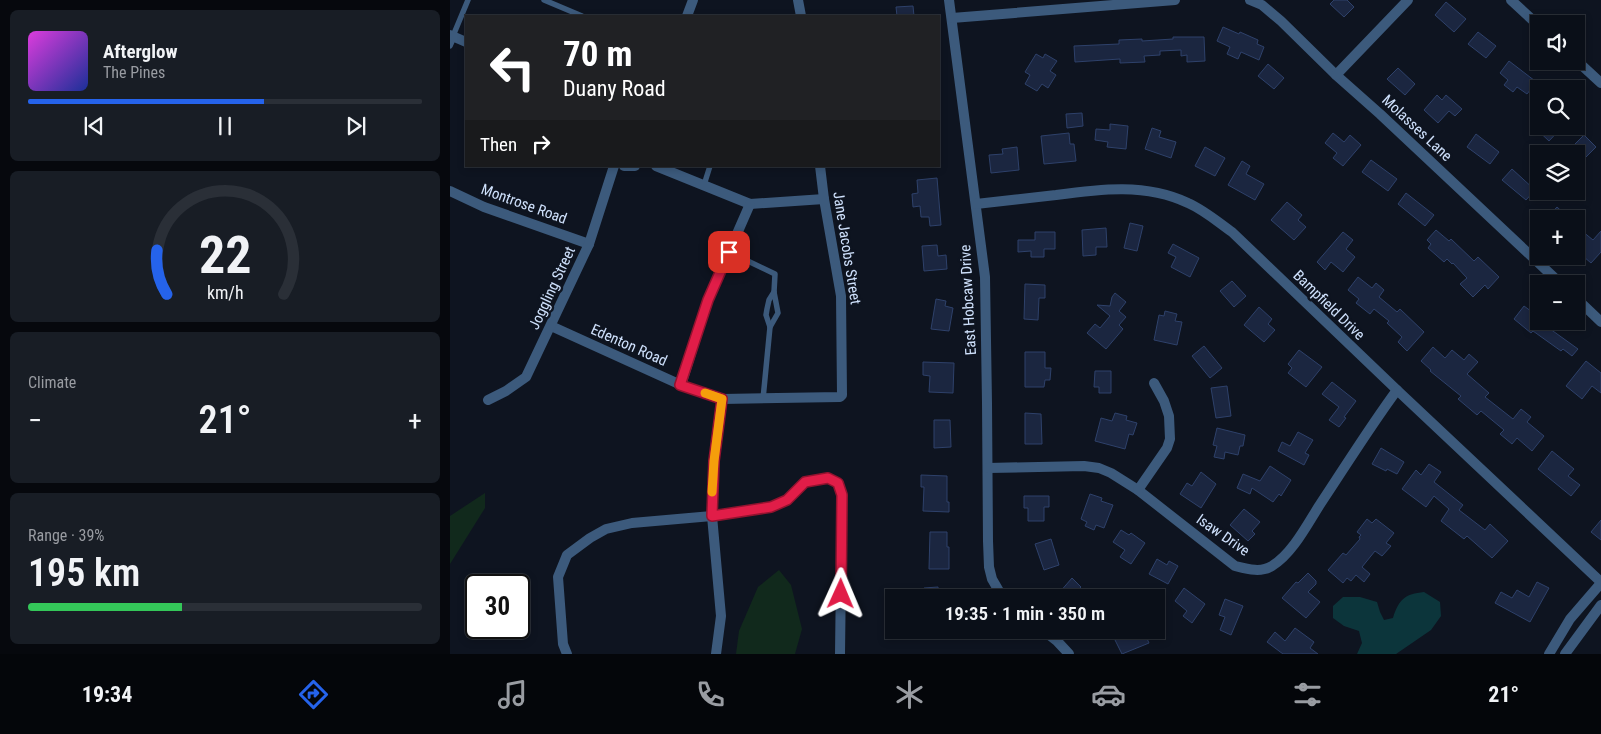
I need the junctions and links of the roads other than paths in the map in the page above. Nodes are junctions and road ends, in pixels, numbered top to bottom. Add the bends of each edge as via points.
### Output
1 (468, 0) edge
2 (544, 0) edge
3 (693, 0) edge
4 (798, 0) edge
5 (949, 0) edge
6 (1175, 0) edge
7 (1250, 0) edge
8 (1408, 0) edge
9 (1511, 0) edge
10 (580, 15) edge
11 (688, 15) edge
12 (800, 15) edge
13 (952, 18) junction
14 (1530, 18) edge
15 (452, 39) edge
16 (465, 42) edge
17 (1585, 68) edge
18 (1336, 75) junction
19 (1601, 83) edge
20 (614, 167) edge
21 (659, 167) edge
22 (710, 167) edge
23 (820, 167) edge
24 (704, 185) junction
25 (450, 191) edge
26 (824, 199) junction
27 (750, 204) junction
28 (976, 204) junction
29 (589, 244) junction
30 (729, 252) junction
31 (1551, 275) edge
32 (774, 292) junction
33 (1585, 307) edge
34 (1601, 322) edge
35 (551, 326) junction
36 (770, 327) junction
37 (1154, 383) dead end
38 (680, 385) junction
39 (1397, 390) junction
40 (842, 395) joint
41 (722, 399) junction
42 (763, 399) junction
43 (488, 400) dead end
44 (988, 468) junction
45 (1138, 490) junction
46 (712, 516) junction
47 (1601, 582) edge
48 (998, 589) edge
49 (1601, 605) edge
50 (1054, 639) edge
51 (567, 654) edge
52 (716, 654) edge
53 (840, 654) edge
54 (1069, 654) edge
55 (1549, 654) edge
56 (1565, 654) edge

1 - 15 lane
2 - 10 lane
3 - 11 street
4 - 12 street
5 - 13 street, East Hobcaw Drive
6 - 13 street
7 - 18 street, Molasses Lane via 1262,5 1281,21
8 - 18 street
9 - 14 street
13 - 28 street, East Hobcaw Drive
15 - 16 street
17 - 19 street
18 - 31 street, Molasses Lane
20 - 29 street, Joggling Street
21 - 24 street
22 - 24 lane
23 - 26 street, Jane Jacobs Street
24 - 27 street
25 - 29 street, Montrose Road via 484,207
26 - 27 street
26 - 40 street, Jane Jacobs Street via 842,296
27 - 30 street
28 - 39 street, Bampfield Drive via 1125,188 1187,202 1232,232
28 - 44 street, East Hobcaw Drive via 985,277
29 - 35 street, Joggling Street
30 - 32 lane via 775,274
30 - 38 street via 708,300
32 - 36 lane via 766,315
32 - 36 lane via 778,313
33 - 34 street
35 - 38 street, Edenton Road
35 - 43 street, Joggling Street via 526,377
36 - 42 lane
37 - 45 street via 1169,416 1170,439
38 - 41 street, Edenton Road
39 - 45 street, Isaw Drive via 1298,539 1270,568 1248,570 1235,566
39 - 47 street, Bampfield Drive
40 - 42 street, Edenton Road via 837,398
41 - 42 street, Edenton Road
41 - 46 street via 714,461
44 - 45 street, Isaw Drive via 1099,468
44 - 48 street, East Hobcaw Drive via 989,567
46 - 51 street via 632,523 606,529 567,555 558,578 563,644
46 - 52 street via 722,616
46 - 53 street via 771,507 787,500 805,482 828,478 838,483 842,495
47 - 55 street via 1570,619
49 - 56 street
50 - 54 street

